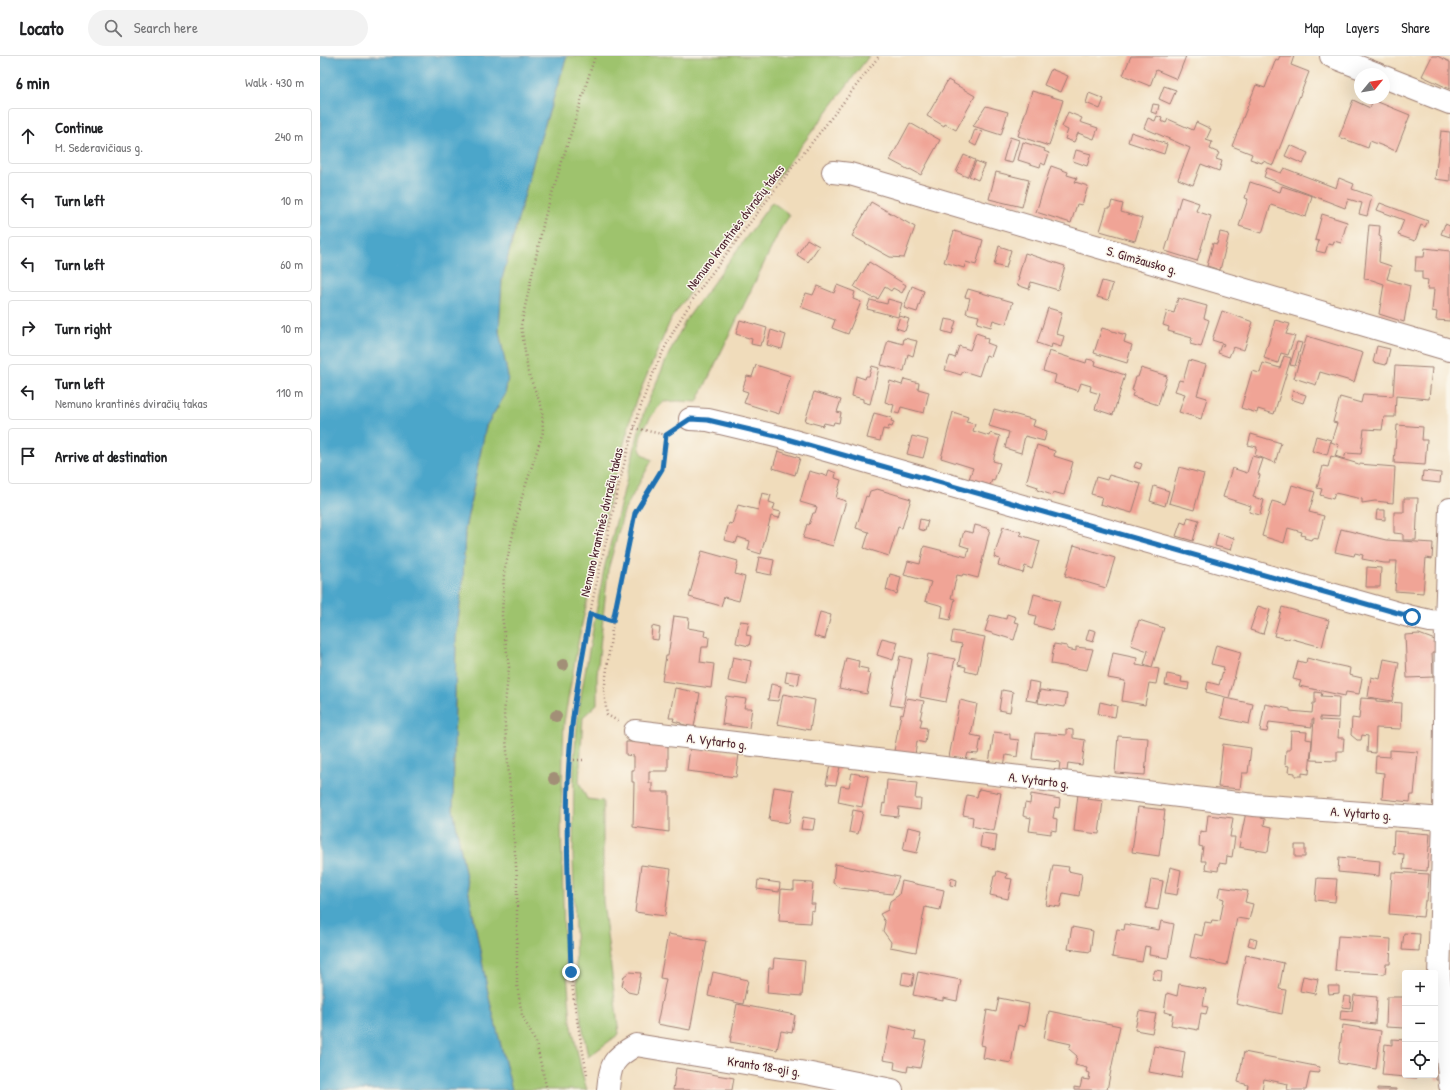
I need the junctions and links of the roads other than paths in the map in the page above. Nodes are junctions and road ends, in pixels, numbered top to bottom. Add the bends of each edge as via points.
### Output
1 (1331, 56) edge
2 (1362, 68) edge
3 (1390, 79) edge
4 (1450, 103) edge
5 (833, 172) dead end
6 (1450, 350) edge
7 (690, 419) road end
8 (1450, 509) edge
9 (1446, 622) junction
10 (1448, 713) edge
11 (635, 731) road end
12 (1444, 820) junction
13 (1444, 977) edge
14 (1450, 1085) edge
15 (608, 1090) edge
16 (892, 1090) edge

1 - 2 street
3 - 4 street
5 - 6 street, S. Gimžausko g. via 850,174
7 - 9 street via 708,420 780,437 1405,615
8 - 9 street
9 - 10 street
10 - 12 street
11 - 12 street, A. Vytarto g. via 1254,805
12 - 13 street
13 - 14 street
15 - 16 street, Kranto 18-oji g. via 613,1063 623,1052 636,1045

